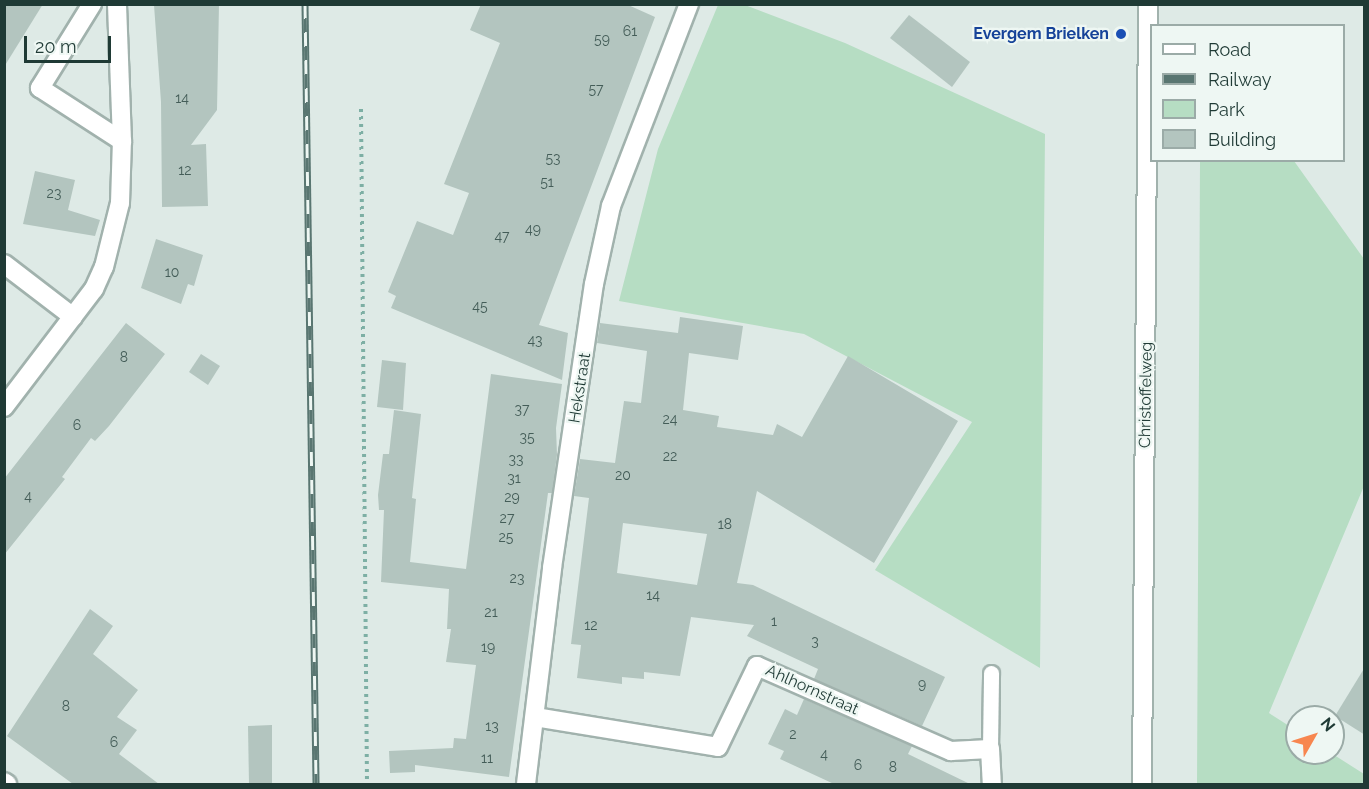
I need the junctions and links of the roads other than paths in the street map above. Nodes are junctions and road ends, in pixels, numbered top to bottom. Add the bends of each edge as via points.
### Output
1 (92, 4) edge
2 (117, 4) edge
3 (690, 4) edge
4 (1148, 4) edge
5 (122, 141) junction
6 (4, 264) edge
7 (73, 317) junction
8 (4, 407) edge
9 (991, 673) dead end
10 (535, 717) junction
11 (990, 749) junction
12 (526, 784) edge
13 (993, 784) edge
14 (1142, 784) edge

1 - 5 street via 40,88
2 - 5 street
3 - 10 street, Hekstraat via 611,206 594,284
4 - 14 street, Christoffelweg
5 - 7 street via 120,203 104,267
6 - 7 street
7 - 8 street
9 - 11 lane
10 - 11 street, Ahlhornstraat via 718,747 757,666 951,751
10 - 12 street, Hekstraat
11 - 13 street

